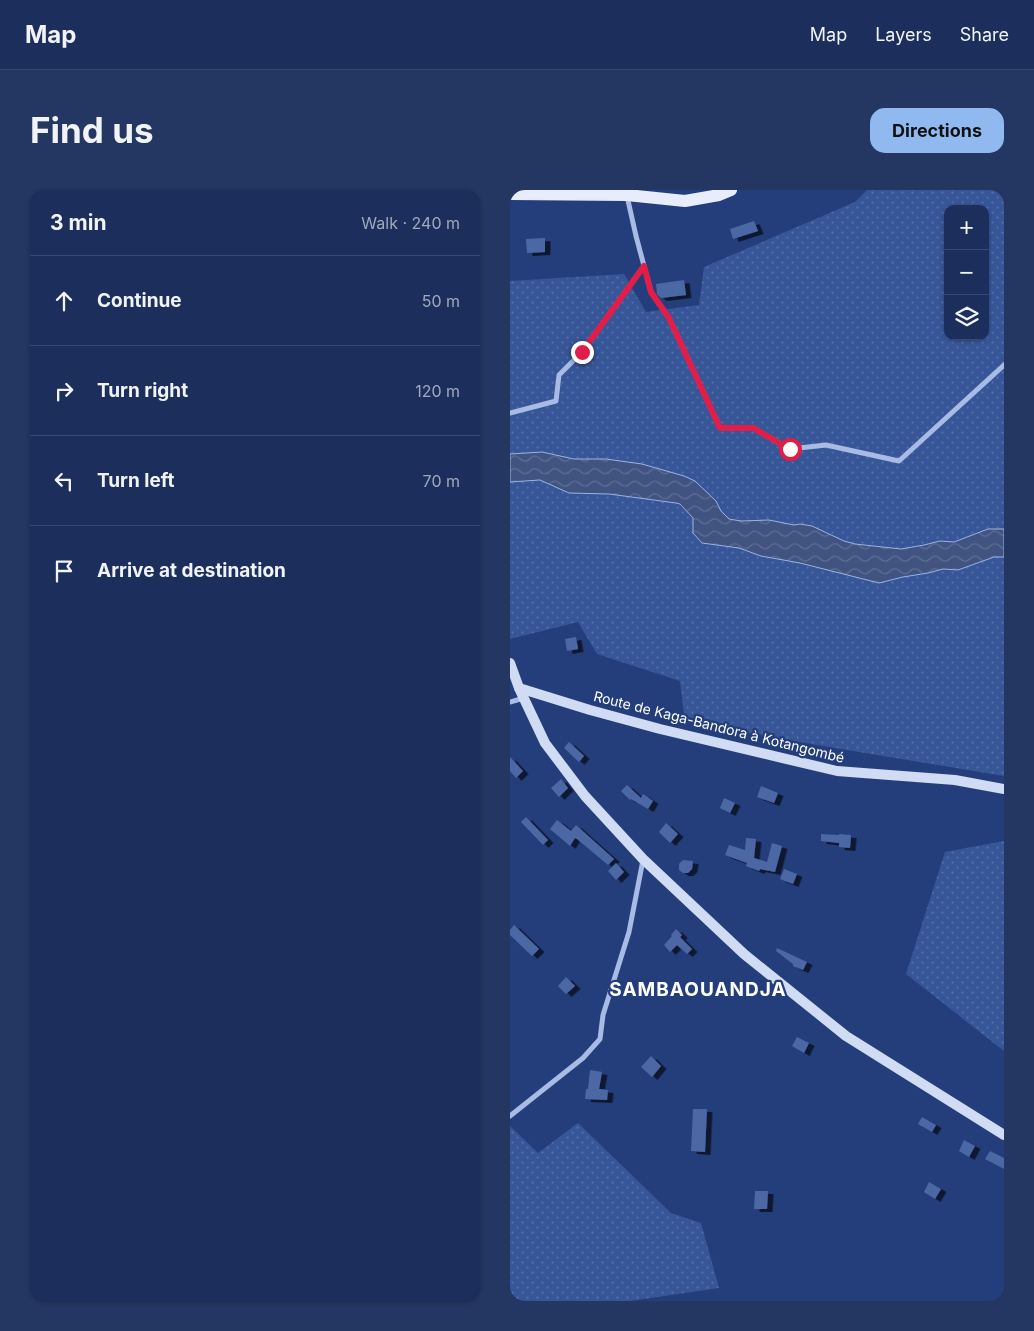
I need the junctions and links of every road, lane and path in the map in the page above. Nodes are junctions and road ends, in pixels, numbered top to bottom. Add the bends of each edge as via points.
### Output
1 (731, 190) edge
2 (601, 193) edge
3 (510, 194) edge
4 (627, 195) junction
5 (644, 266) junction
6 (1004, 365) edge
7 (510, 413) edge
8 (510, 663) edge
9 (519, 688) junction
10 (524, 698) junction
11 (510, 702) edge
12 (1004, 789) edge
13 (643, 859) junction
14 (510, 1116) edge
15 (1004, 1135) edge

1 - 4 main road via 685,201
2 - 3 main road
2 - 4 main road
4 - 5 street
5 - 6 street via 651,292 669,318 720,428 753,428 790,449 826,445 899,461
5 - 7 street via 582,352 559,375 556,401
8 - 9 main road
9 - 10 main road
9 - 12 main road, Route de Kaga-Bandora à Kotangombé via 660,729 836,771 955,780
10 - 11 street
10 - 13 main road via 545,743 585,796
13 - 14 street via 629,932 603,1015 600,1039 583,1058
13 - 15 main road via 744,954 846,1036

